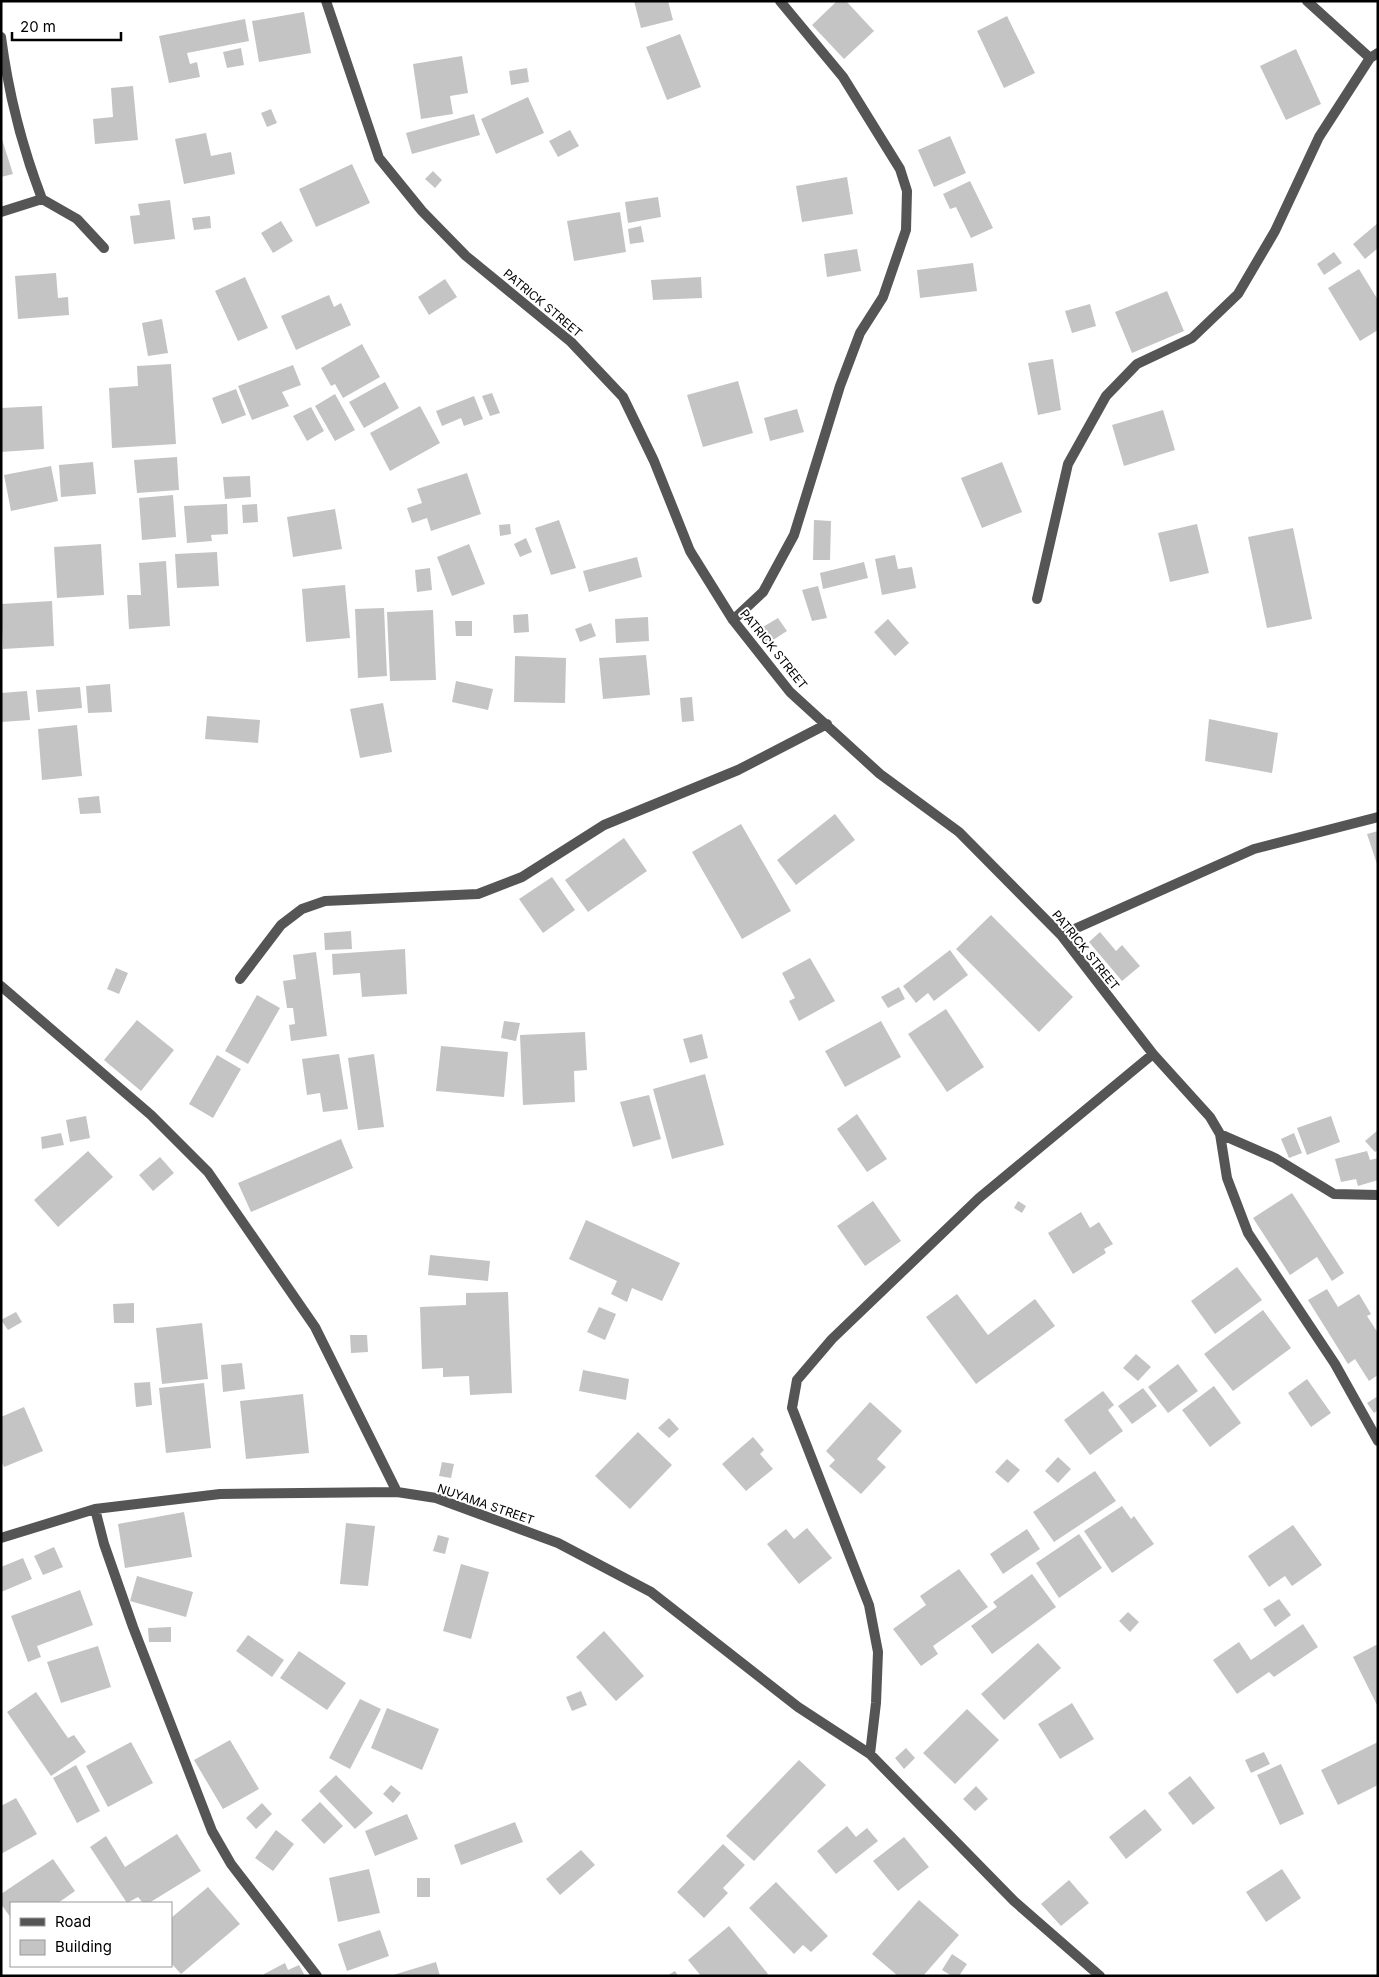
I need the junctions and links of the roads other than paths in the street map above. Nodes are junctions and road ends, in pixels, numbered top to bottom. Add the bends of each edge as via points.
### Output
1 (326, 1) edge
2 (780, 1) edge
3 (1307, 1) edge
4 (1, 37) edge
5 (1374, 55) edge
6 (42, 199) junction
7 (1, 212) edge
8 (104, 248) dead end
9 (1037, 599) dead end
10 (733, 620) junction
11 (828, 724) junction
12 (1378, 818) edge
13 (1061, 935) junction
14 (240, 979) dead end
15 (1, 986) edge
16 (1153, 1054) junction
17 (1220, 1134) junction
18 (1378, 1195) edge
19 (1378, 1441) edge
20 (397, 1492) junction
21 (95, 1509) junction
22 (1, 1538) edge
23 (870, 1754) junction
24 (317, 1976) edge
25 (1100, 1976) edge

1 - 10 street, PATRICK STREET via 379,158 422,211 466,256 572,342 623,397 654,461 690,551
2 - 10 street via 843,77 900,169 907,191 906,230 883,296 860,333 794,535 763,592
3 - 5 street
4 - 6 street via 29,165
5 - 9 street via 1319,137 1275,231 1238,294 1192,338 1137,364 1106,396 1068,464
6 - 7 street
6 - 8 street via 77,218
10 - 11 street, PATRICK STREET via 790,692
11 - 13 street, PATRICK STREET via 880,774 959,832
11 - 14 street via 738,770 604,825 522,876 478,894 325,901 302,909 281,925
12 - 13 street via 1254,849
13 - 16 street, PATRICK STREET
15 - 20 street via 151,1115 208,1172 315,1328
16 - 17 street, PATRICK STREET via 1210,1117
16 - 23 street via 979,1198 832,1339 797,1380 792,1408 869,1605 878,1652
17 - 18 street via 1275,1158 1334,1194
17 - 19 street via 1227,1178 1248,1233 1335,1364
20 - 21 street, NUYAMA STREET via 220,1494
20 - 23 street, NUYAMA STREET via 436,1498 558,1543 651,1592 798,1707
21 - 22 street, NUYAMA STREET
21 - 24 street via 133,1627 212,1831 231,1864
23 - 25 street, NUYAMA STREET via 1014,1901

